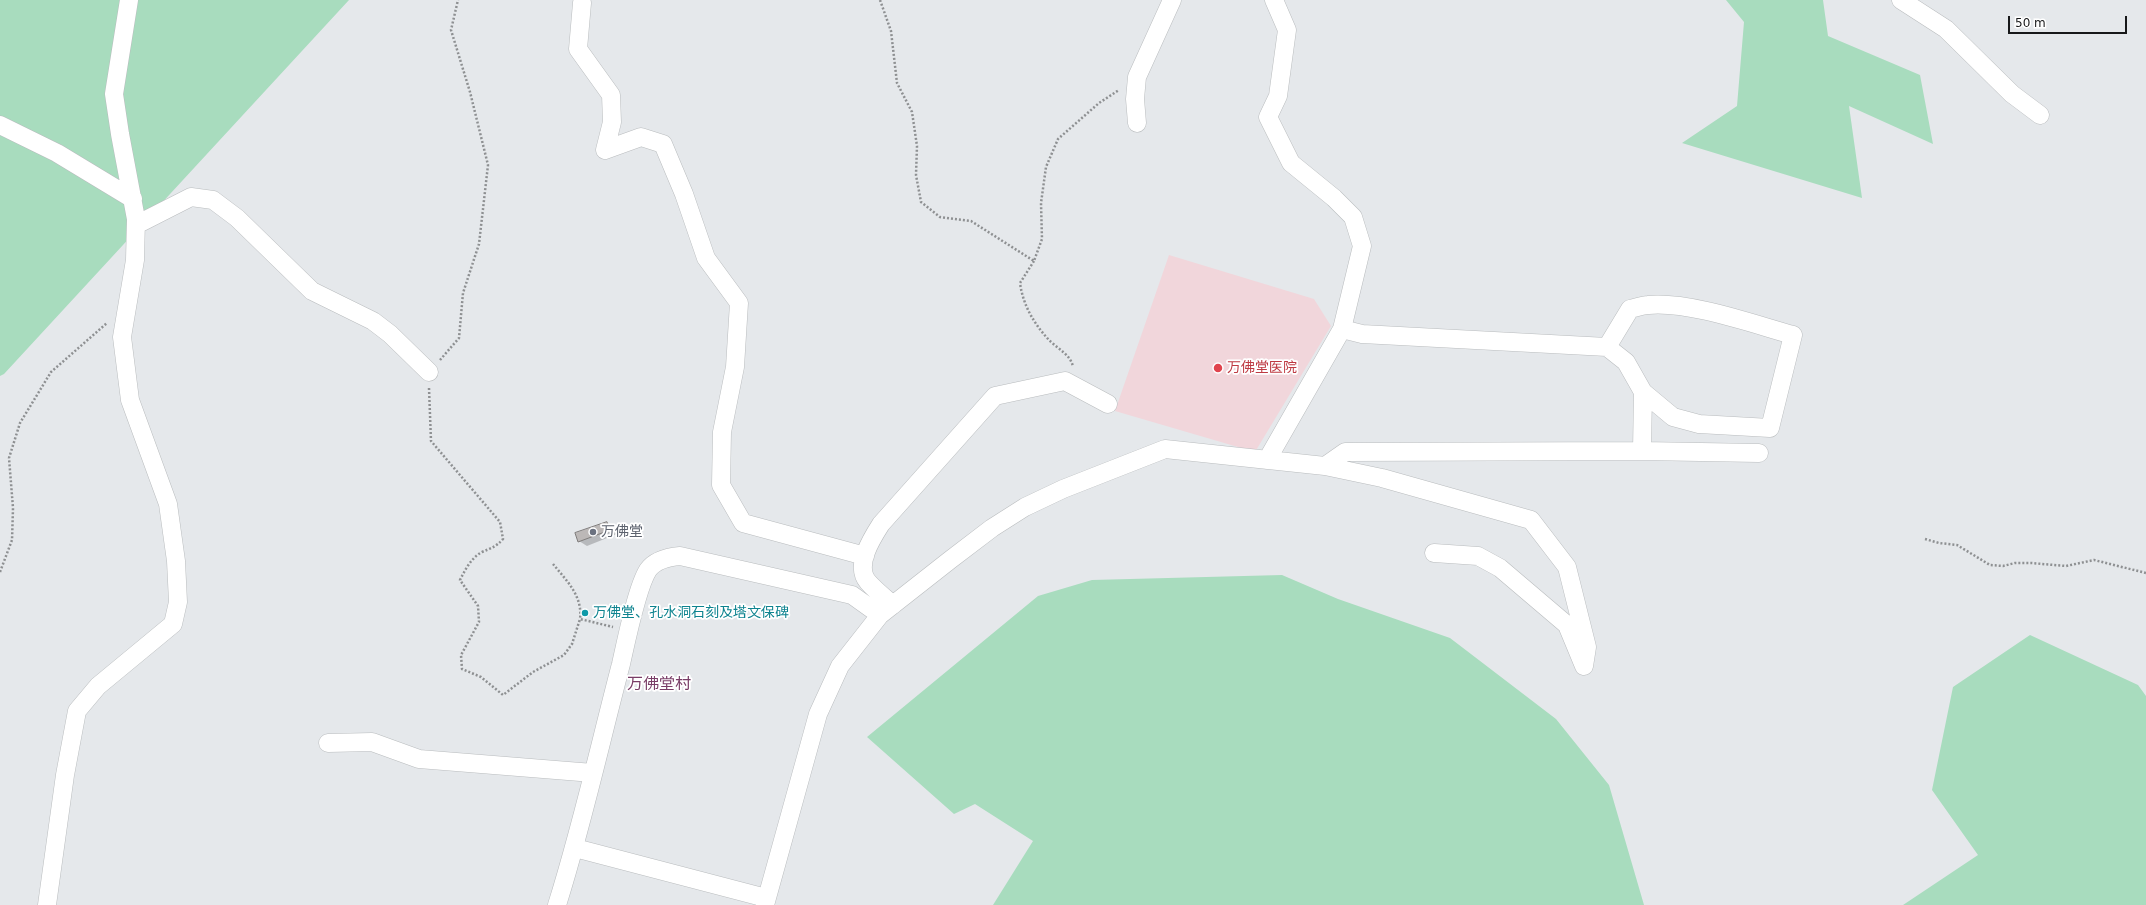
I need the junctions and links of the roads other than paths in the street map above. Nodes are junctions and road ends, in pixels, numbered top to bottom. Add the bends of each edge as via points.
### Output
1 (129, 0) edge
2 (1172, 0) edge
3 (1274, 0) edge
4 (1901, 0) edge
5 (582, 3) dead end
6 (2040, 115) dead end
7 (1137, 123) dead end
8 (0, 124) edge
9 (133, 200) junction
10 (136, 225) junction
11 (1342, 329) junction
12 (1607, 347) junction
13 (429, 372) road end
14 (1643, 392) junction
15 (1108, 404) dead end
16 (1642, 451) junction
17 (1759, 453) dead end
18 (1267, 460) junction
19 (1325, 466) junction
20 (1434, 553) dead end
21 (865, 556) junction
22 (886, 610) junction
23 (328, 744) dead end
24 (593, 773) junction
25 (575, 848) junction
26 (766, 901) edge
27 (47, 905) edge
28 (557, 905) edge

1 - 9 street via 114,94
2 - 7 street via 1137,77
3 - 11 street via 1286,30 1278,96 1268,116 1291,163 1334,198 1353,218 1362,246
4 - 6 street via 1946,29 2012,94
5 - 21 street via 578,49 611,95 612,122 604,150 641,137 663,144 684,194 706,258 739,303 735,367 722,432 721,486 743,522
8 - 9 street via 57,153
9 - 10 street
10 - 13 street via 191,197 213,200 237,218 312,291 373,321
10 - 27 street via 135,260 122,337 130,400 168,504 176,561 178,602 173,624 98,686 77,711 65,775
11 - 12 street via 1362,334
11 - 18 street
12 - 14 street via 1626,362
12 - 14 street via 1630,310 1648,305 1680,306 1793,335 1770,428 1699,424 1673,416
14 - 16 street
15 - 21 street via 1065,381 995,396 881,524
16 - 17 street
16 - 19 street via 1345,452
18 - 19 street
18 - 22 street via 1165,449 1063,489 1025,507 992,528
19 - 20 street via 1382,478 1531,520 1567,567 1587,647 1584,666 1567,626 1500,568 1478,556
21 - 22 street via 863,568 866,581
22 - 24 street via 852,596 680,556 658,562 648,570 642,585
22 - 26 street via 840,666 818,714
23 - 24 street via 372,742 419,759
24 - 25 street
25 - 26 street
25 - 28 street

